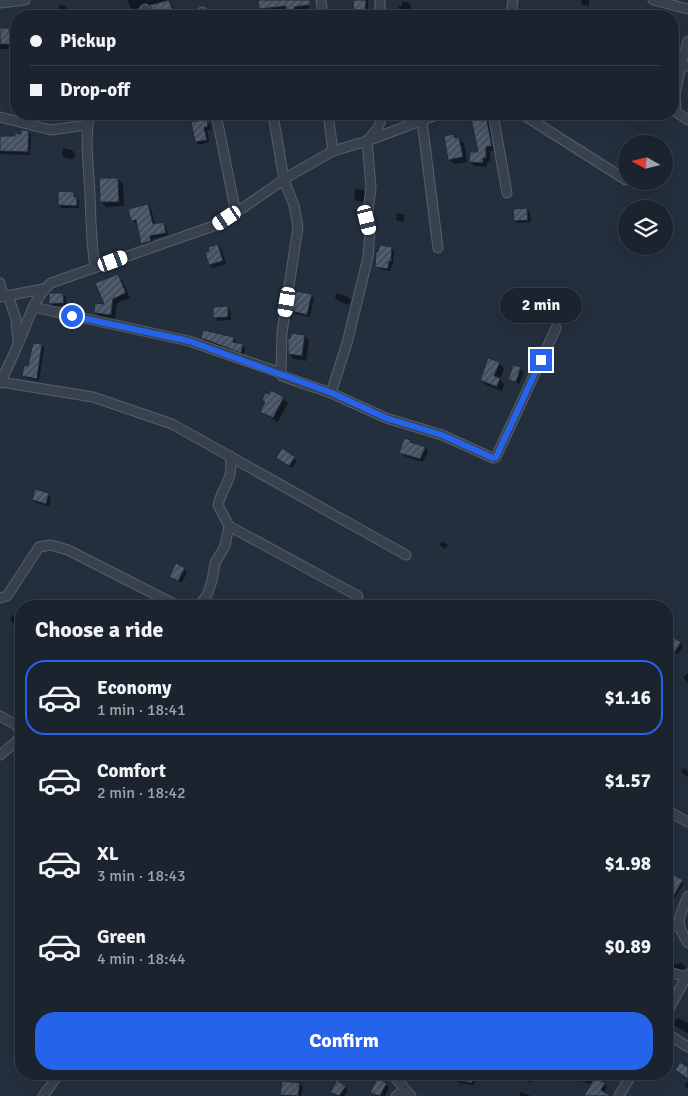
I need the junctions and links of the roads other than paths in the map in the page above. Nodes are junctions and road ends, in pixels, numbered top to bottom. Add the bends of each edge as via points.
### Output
1 (25, 0) edge
2 (653, 0) edge
3 (0, 3) edge
4 (688, 9) edge
5 (688, 41) edge
6 (680, 65) edge
7 (0, 118) edge
8 (89, 120) edge
9 (217, 120) edge
10 (274, 120) edge
11 (329, 120) edge
12 (381, 120) edge
13 (495, 120) edge
14 (531, 120) edge
15 (422, 121) joint
16 (87, 130) junction
17 (367, 141) junction
18 (333, 151) junction
19 (618, 175) edge
20 (284, 180) junction
21 (507, 194) dead end
22 (236, 212) junction
23 (438, 248) dead end
24 (95, 267) junction
25 (0, 283) edge
26 (43, 289) junction
27 (4, 296) edge
28 (33, 307) junction
29 (556, 328) dead end
30 (19, 344) junction
31 (280, 373) junction
32 (0, 382) edge
33 (332, 393) junction
34 (230, 456) junction
35 (230, 526) junction
36 (406, 555) dead end
37 (358, 596) dead end
38 (0, 598) edge
39 (166, 600) edge
40 (203, 600) edge
41 (0, 716) edge
42 (15, 724) edge
43 (15, 743) edge
44 (0, 755) edge
45 (673, 814) edge
46 (688, 822) edge
47 (688, 896) edge
48 (673, 924) edge
49 (678, 927) junction
50 (688, 943) edge
51 (673, 972) edge
52 (687, 975) edge
53 (673, 1001) edge
54 (673, 1037) edge
55 (688, 1047) edge
56 (54, 1080) edge
57 (397, 1080) edge
58 (628, 1080) edge
59 (409, 1093) edge
60 (42, 1096) edge
61 (396, 1096) edge
62 (619, 1096) edge

1 - 3 street
2 - 4 street
5 - 6 street
7 - 16 street via 51,130 84,126
8 - 16 street
9 - 22 street
10 - 20 street
11 - 18 street
12 - 17 street
13 - 21 street
14 - 19 street
15 - 17 street
15 - 23 street
16 - 24 street
17 - 18 street
17 - 33 street via 371,187 367,220 370,232 368,257
18 - 20 street
20 - 22 street
20 - 31 street via 298,227 282,332
22 - 24 street via 219,224
24 - 26 street
25 - 27 street
26 - 27 street
26 - 28 street
27 - 30 street via 16,319
28 - 30 street
28 - 31 street via 189,341
29 - 33 street via 493,458 442,435 386,418
30 - 32 street
31 - 33 street
32 - 34 street via 93,397 172,424
34 - 35 street via 229,481 220,494 218,505
34 - 36 street
35 - 37 street
35 - 40 street
38 - 39 street via 7,596 39,547 51,545 68,550
41 - 42 street
43 - 44 street
45 - 46 street
47 - 49 street
48 - 49 street
49 - 50 street
51 - 52 street
52 - 53 street
54 - 55 street
56 - 60 street
57 - 59 street
58 - 62 street
59 - 61 street

